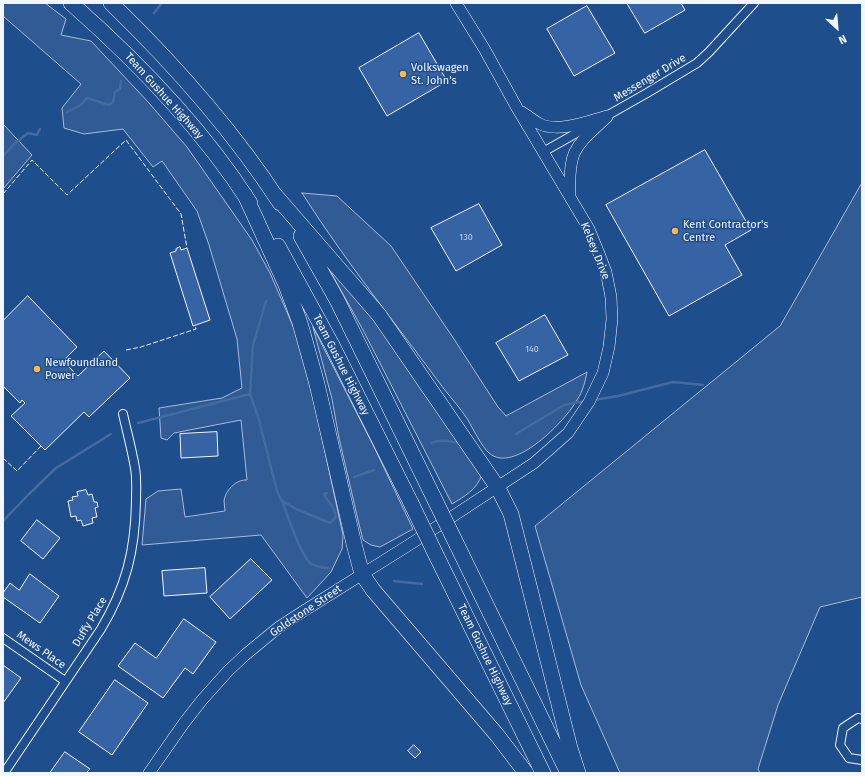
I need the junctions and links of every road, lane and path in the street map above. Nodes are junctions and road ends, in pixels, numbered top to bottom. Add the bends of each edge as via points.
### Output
1 (71, 3) edge
2 (111, 3) edge
3 (456, 3) edge
4 (754, 3) edge
5 (517, 108) junction
6 (607, 116) junction
7 (543, 152) junction
8 (274, 194) junction
9 (245, 195) junction
10 (570, 198) junction
11 (123, 414) dead end
12 (498, 488) junction
13 (362, 574) junction
14 (3, 638) edge
15 (66, 681) junction
16 (862, 719) edge
17 (862, 760) edge
18 (4, 773) edge
19 (149, 773) edge
20 (526, 773) edge
21 (542, 773) edge
22 (568, 773) edge
23 (578, 773) edge

1 - 9 highway, Team Gushue Highway via 158,87 218,157
2 - 8 highway, Team Gushue Highway via 196,91 242,148
3 - 5 main road, Kelsey Drive
4 - 6 street, Messenger Drive via 697,63
5 - 6 main road via 540,124 550,126 570,126
5 - 7 main road, Kelsey Drive
6 - 7 street, Messenger Drive
6 - 10 main road via 574,151 570,166
7 - 10 main road, Kelsey Drive
8 - 12 highway via 378,315
8 - 22 highway, Team Gushue Highway, bridge via 337,300
9 - 13 highway via 286,285 300,323 318,384
9 - 21 highway, Team Gushue Highway, bridge via 275,240 332,344
10 - 12 main road, Kelsey Drive via 592,237 606,272 611,297 612,319 603,373 589,402 568,433 534,463
11 - 15 street, Duffy Place via 136,468 135,522 128,566 114,607
12 - 13 main road, Goldstone Street
12 - 23 highway via 511,514
13 - 19 main road, Goldstone Street via 285,623 245,655 193,711
13 - 20 highway
14 - 15 street, Mews Place
15 - 18 street, Duffy Place
16 - 17 street via 858,718 843,728 840,745 849,758

